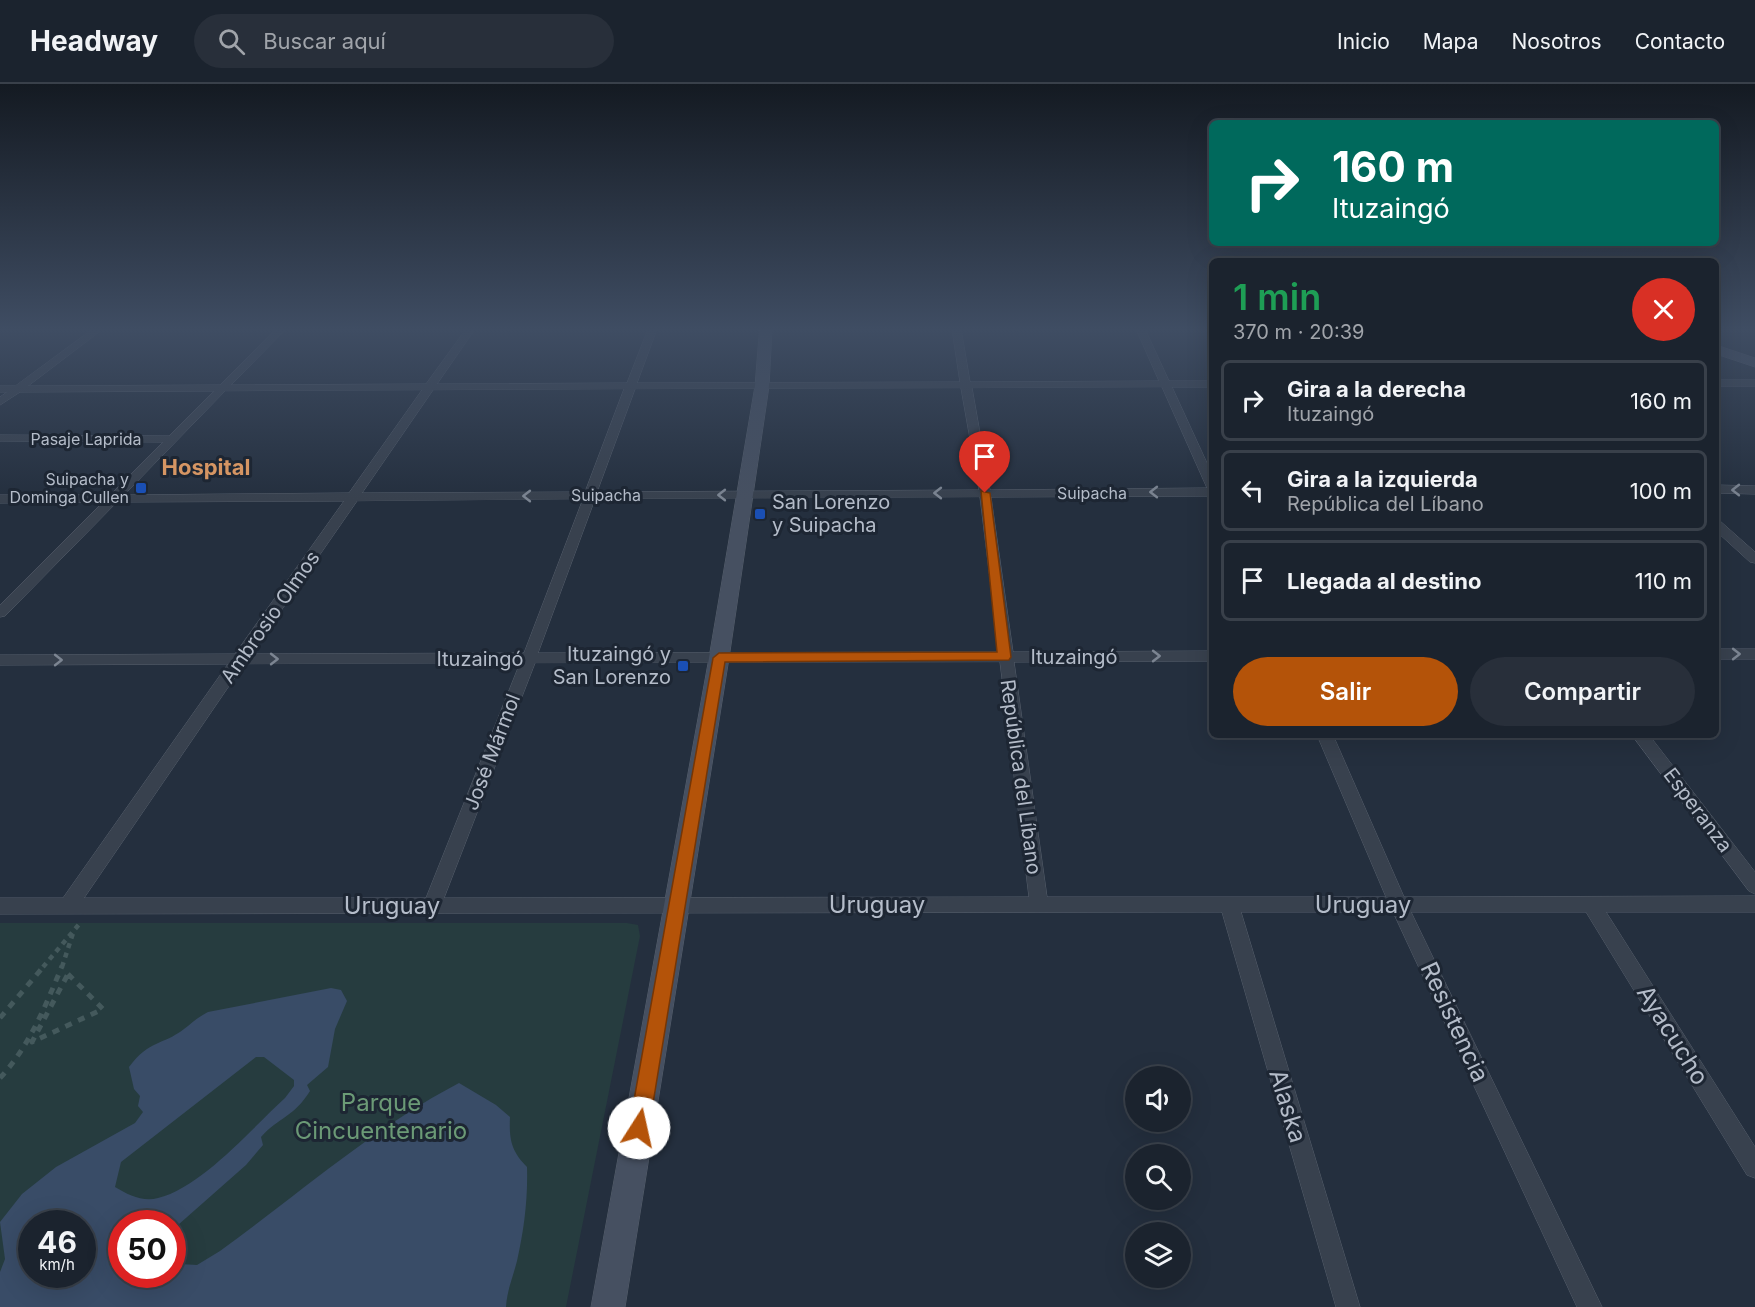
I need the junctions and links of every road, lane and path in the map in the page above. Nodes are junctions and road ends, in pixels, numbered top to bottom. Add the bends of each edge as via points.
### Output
1 (22, 386) edge
2 (615, 386) edge
3 (630, 386) edge
4 (762, 386) edge
5 (963, 386) edge
6 (1168, 386) edge
7 (430, 387) junction
8 (222, 388) junction
9 (0, 389) edge
10 (18, 389) junction
11 (0, 402) edge
12 (0, 438) edge
13 (172, 439) junction
14 (1209, 480) edge
15 (1719, 489) edge
16 (1755, 490) edge
17 (1209, 492) edge
18 (985, 493) junction
19 (590, 495) junction
20 (744, 495) junction
21 (353, 497) junction
22 (114, 498) junction
23 (0, 499) edge
24 (1719, 527) edge
25 (1755, 559) edge
26 (0, 613) edge
27 (1719, 654) edge
28 (1755, 654) edge
29 (1209, 656) edge
30 (1004, 657) junction
31 (529, 658) junction
32 (719, 658) junction
33 (0, 660) edge
34 (241, 660) junction
35 (1326, 738) edge
36 (1642, 738) edge
37 (1755, 886) edge
38 (678, 904) junction
39 (1039, 904) junction
40 (1229, 904) junction
41 (1398, 904) junction
42 (1591, 904) junction
43 (1755, 904) edge
44 (432, 905) junction
45 (0, 906) edge
46 (68, 906) junction
47 (95, 906) junction
48 (74, 930) junction
49 (68, 974) joint
50 (0, 1018) edge
51 (0, 1078) edge
52 (1755, 1167) edge
53 (608, 1307) edge
54 (1348, 1307) edge
55 (1590, 1307) edge

1 - 10 street
2 - 7 street
3 - 19 street, José Mármol
4 - 20 main road
5 - 18 street, República del Líbano
6 - 14 street
7 - 8 street
7 - 21 street, Ambrosio Olmos
8 - 10 street
8 - 13 street
9 - 10 street
10 - 11 street
12 - 13 street, Pasaje Laprida
13 - 22 street
16 -> 15 street
17 -> 18 street, Suipacha
18 -> 20 street, Suipacha
18 - 30 street, República del Líbano
20 -> 19 street, Suipacha
19 -> 21 street, Suipacha
19 - 31 street, José Mármol
20 - 32 main road
21 - 22 street, Suipacha
21 - 34 street, Ambrosio Olmos
22 - 23 street, Suipacha
22 - 26 street
24 - 25 street
27 -> 28 street
30 -> 29 street, Ituzaingó
30 - 32 street, Ituzaingó
30 - 39 street, República del Líbano
31 - 32 street, Ituzaingó
34 -> 31 street, Ituzaingó
31 - 44 street, José Mármol
32 - 38 main road
33 -> 34 street, Ituzaingó
34 - 46 street, Ambrosio Olmos
35 - 41 street, Resistencia
36 - 37 street, Esperanza
38 - 39 street, Uruguay
38 - 44 street, Uruguay
38 - 53 main road
39 - 40 street, Uruguay
40 - 41 street, Uruguay
40 - 54 street, Alaska
41 - 42 street, Uruguay
41 - 55 street, Resistencia
42 - 43 street, Uruguay
42 - 52 street, Ayacucho
44 - 47 street, Uruguay
45 - 46 street, Uruguay
46 - 47 street, Uruguay
47 - 48 path
48 - 50 path
48 - 51 path via 58,978 18,1056
49 - 49 path via 62,984 32,1042 103,1009

